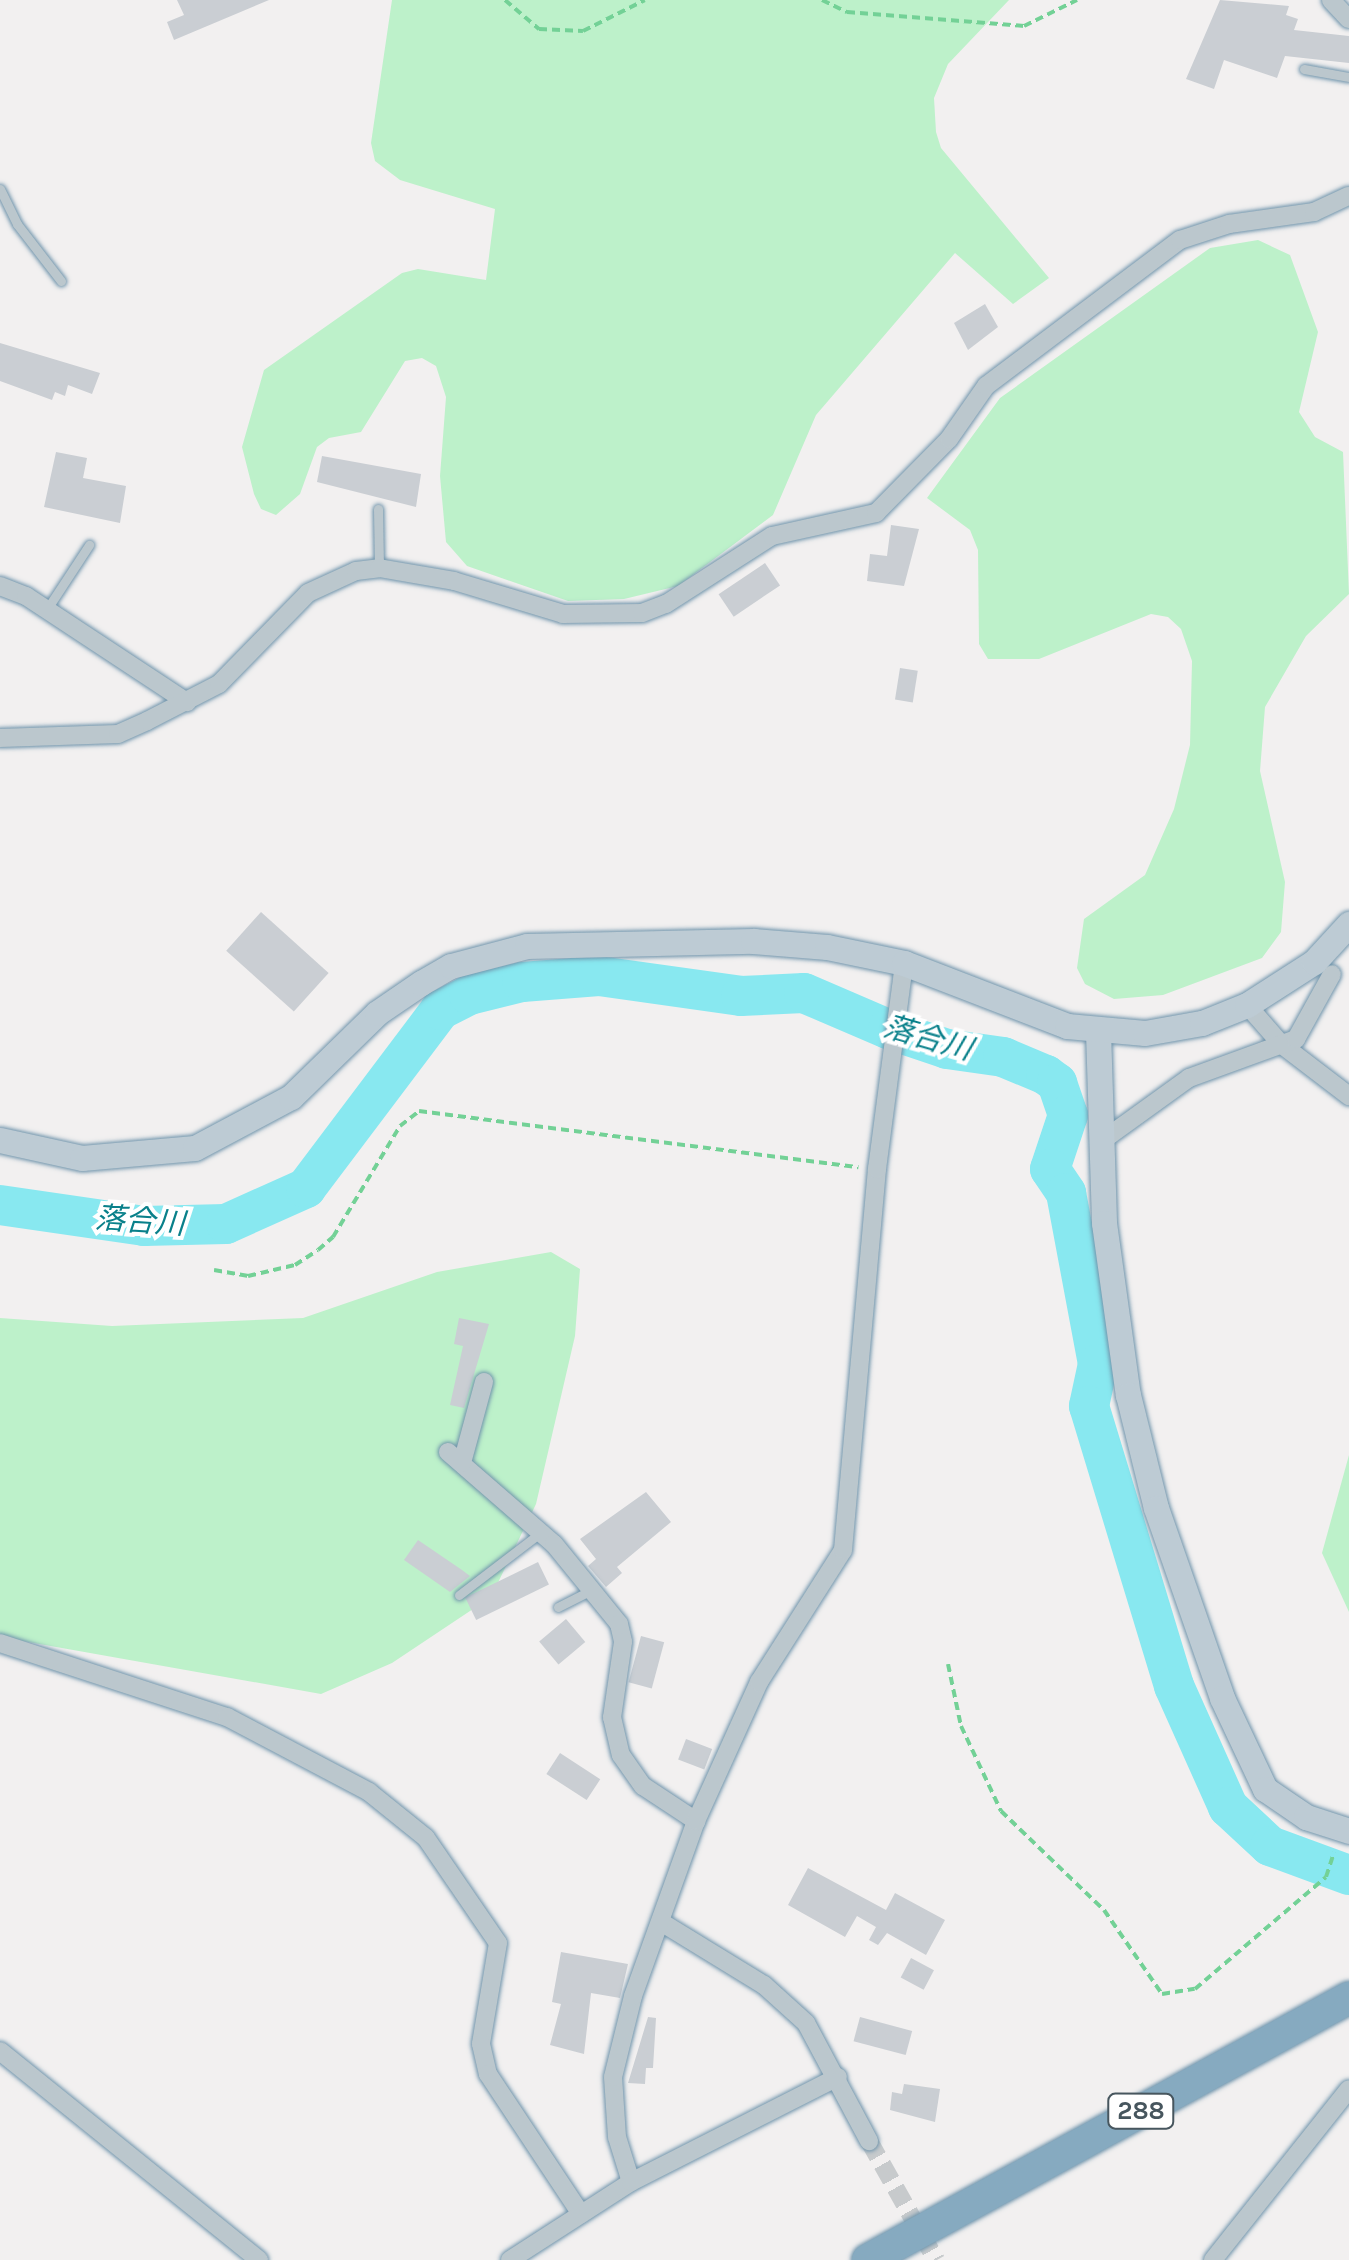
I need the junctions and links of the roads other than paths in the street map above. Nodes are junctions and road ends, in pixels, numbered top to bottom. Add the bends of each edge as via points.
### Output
1 (1331, 0) edge
2 (1349, 19) edge
3 (1304, 68) dead end
4 (1349, 77) edge
5 (0, 189) edge
6 (1349, 196) edge
7 (62, 280) dead end
8 (378, 509) dead end
9 (88, 545) dead end
10 (379, 568) junction
11 (0, 586) edge
12 (48, 609) junction
13 (187, 702) junction
14 (0, 738) edge
15 (1349, 924) edge
16 (904, 963) junction
17 (1332, 974) dead end
18 (1247, 1006) junction
19 (1098, 1032) junction
20 (1281, 1044) junction
21 (1349, 1096) edge
22 (0, 1140) edge
23 (1099, 1143) junction
24 (484, 1382) dead end
25 (541, 1532) junction
26 (592, 1590) junction
27 (459, 1595) dead end
28 (558, 1606) dead end
29 (0, 1643) edge
30 (696, 1821) junction
31 (1349, 1831) edge
32 (661, 1922) junction
33 (1349, 1998) edge
34 (0, 2051) edge
35 (838, 2077) junction
36 (1349, 2088) edge
37 (869, 2141) tunnel mouth
38 (630, 2182) junction
39 (581, 2214) junction
40 (911, 2241) edge
41 (259, 2260) edge
42 (510, 2260) edge
43 (868, 2260) edge
44 (1213, 2260) edge

1 - 2 street
3 - 4 lane
5 - 7 lane via 17,224
6 - 10 street via 1314,212 1229,224 1180,240 986,386 948,439 876,512 772,536 666,604 627,614 563,614
8 - 10 lane
9 - 12 lane
10 - 13 street via 332,577 308,593 219,684
11 - 12 street
12 - 13 street
13 - 14 street via 118,734
15 - 18 street via 1314,962
16 - 19 street via 1044,1020
16 - 22 street via 753,942 527,946 451,966 421,982 377,1013 291,1097 195,1148 82,1158
16 - 30 street via 843,1550 759,1682
17 - 20 street via 1303,1030
18 - 19 street via 1176,1029
18 - 20 street
19 - 23 street
20 - 21 street
20 - 23 street via 1190,1078
23 - 31 street via 1128,1395 1156,1508 1222,1698 1265,1788 1306,1817
24 - 25 street via 455,1458
25 - 26 street
25 - 27 lane
26 - 28 lane
26 - 30 street via 623,1642 612,1716 621,1754 643,1786
29 - 39 street via 226,1717 369,1792 426,1838 498,1943 481,2044 488,2074
30 - 32 street
32 - 35 street via 764,1985 806,2023
32 - 38 street via 632,1996 613,2077 617,2136
33 - 40 highway, 288
34 - 41 street
35 - 37 street
35 - 38 street
36 - 44 street
38 - 39 street
39 - 42 street
40 - 43 highway, 288

